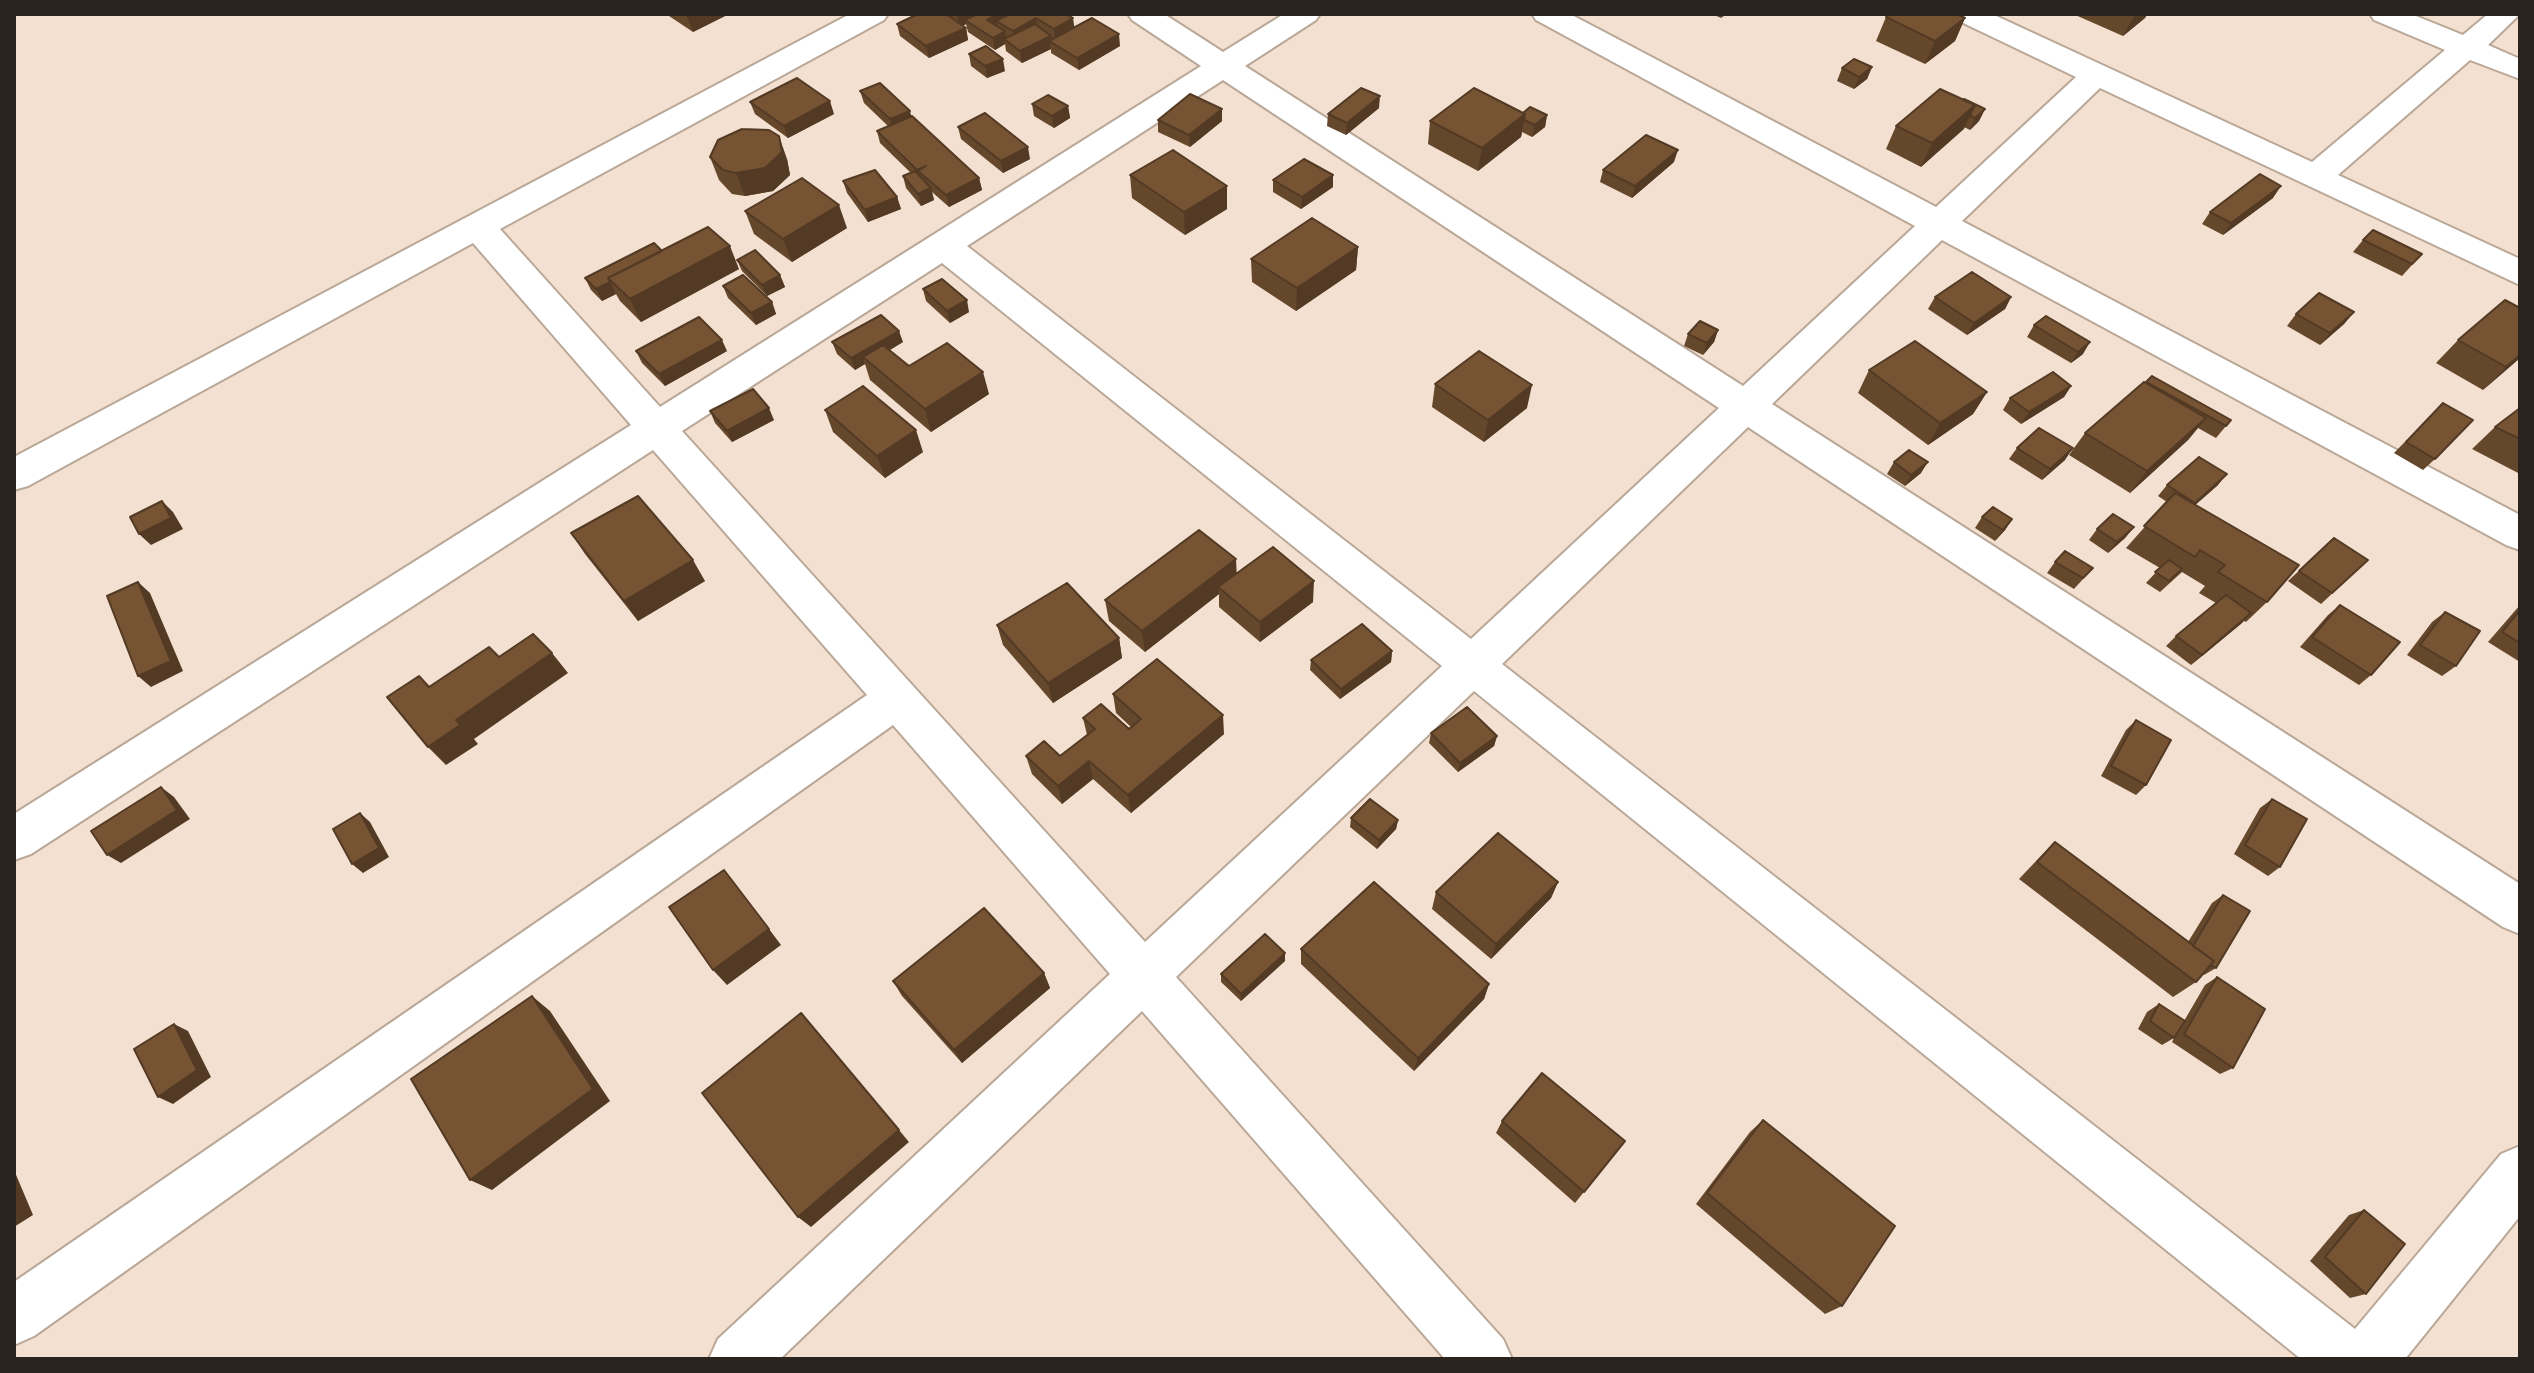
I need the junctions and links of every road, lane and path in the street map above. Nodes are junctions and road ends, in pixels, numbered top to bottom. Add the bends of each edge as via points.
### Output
1 (873, 14) edge
2 (1143, 14) edge
3 (1305, 14) edge
4 (1547, 14) edge
5 (1968, 14) edge
6 (2385, 14) edge
7 (2506, 14) edge
8 (2466, 48) junction
9 (1224, 65) junction
10 (2520, 70) edge
11 (2097, 74) junction
12 (2315, 177) junction
13 (1939, 223) junction
14 (479, 228) junction
15 (943, 245) junction
16 (2520, 273) edge
17 (1744, 407) junction
18 (655, 429) junction
19 (14, 475) edge
20 (2520, 534) edge
21 (1472, 665) junction
22 (896, 699) junction
23 (14, 839) edge
24 (2520, 911) edge
25 (1143, 976) junction
26 (2520, 1173) edge
27 (14, 1316) edge
28 (738, 1359) edge
29 (1483, 1359) edge
30 (2347, 1359) edge
31 (2368, 1359) edge

1 - 14 street
2 - 9 street
3 - 9 street
4 - 13 street
5 - 11 street
6 - 8 street
7 - 8 street
8 - 10 street
8 - 12 street
9 - 15 street
9 - 17 street
11 - 12 street
11 - 13 street
12 - 16 street
13 - 17 street
13 - 20 street
14 - 18 street
14 - 19 street
15 - 18 street
15 - 21 street
17 - 21 street
17 - 24 street
18 - 22 street
18 - 23 street
21 - 25 street
21 - 30 street
22 - 25 street
22 - 27 street
25 - 28 street
25 - 29 street
26 - 31 street

